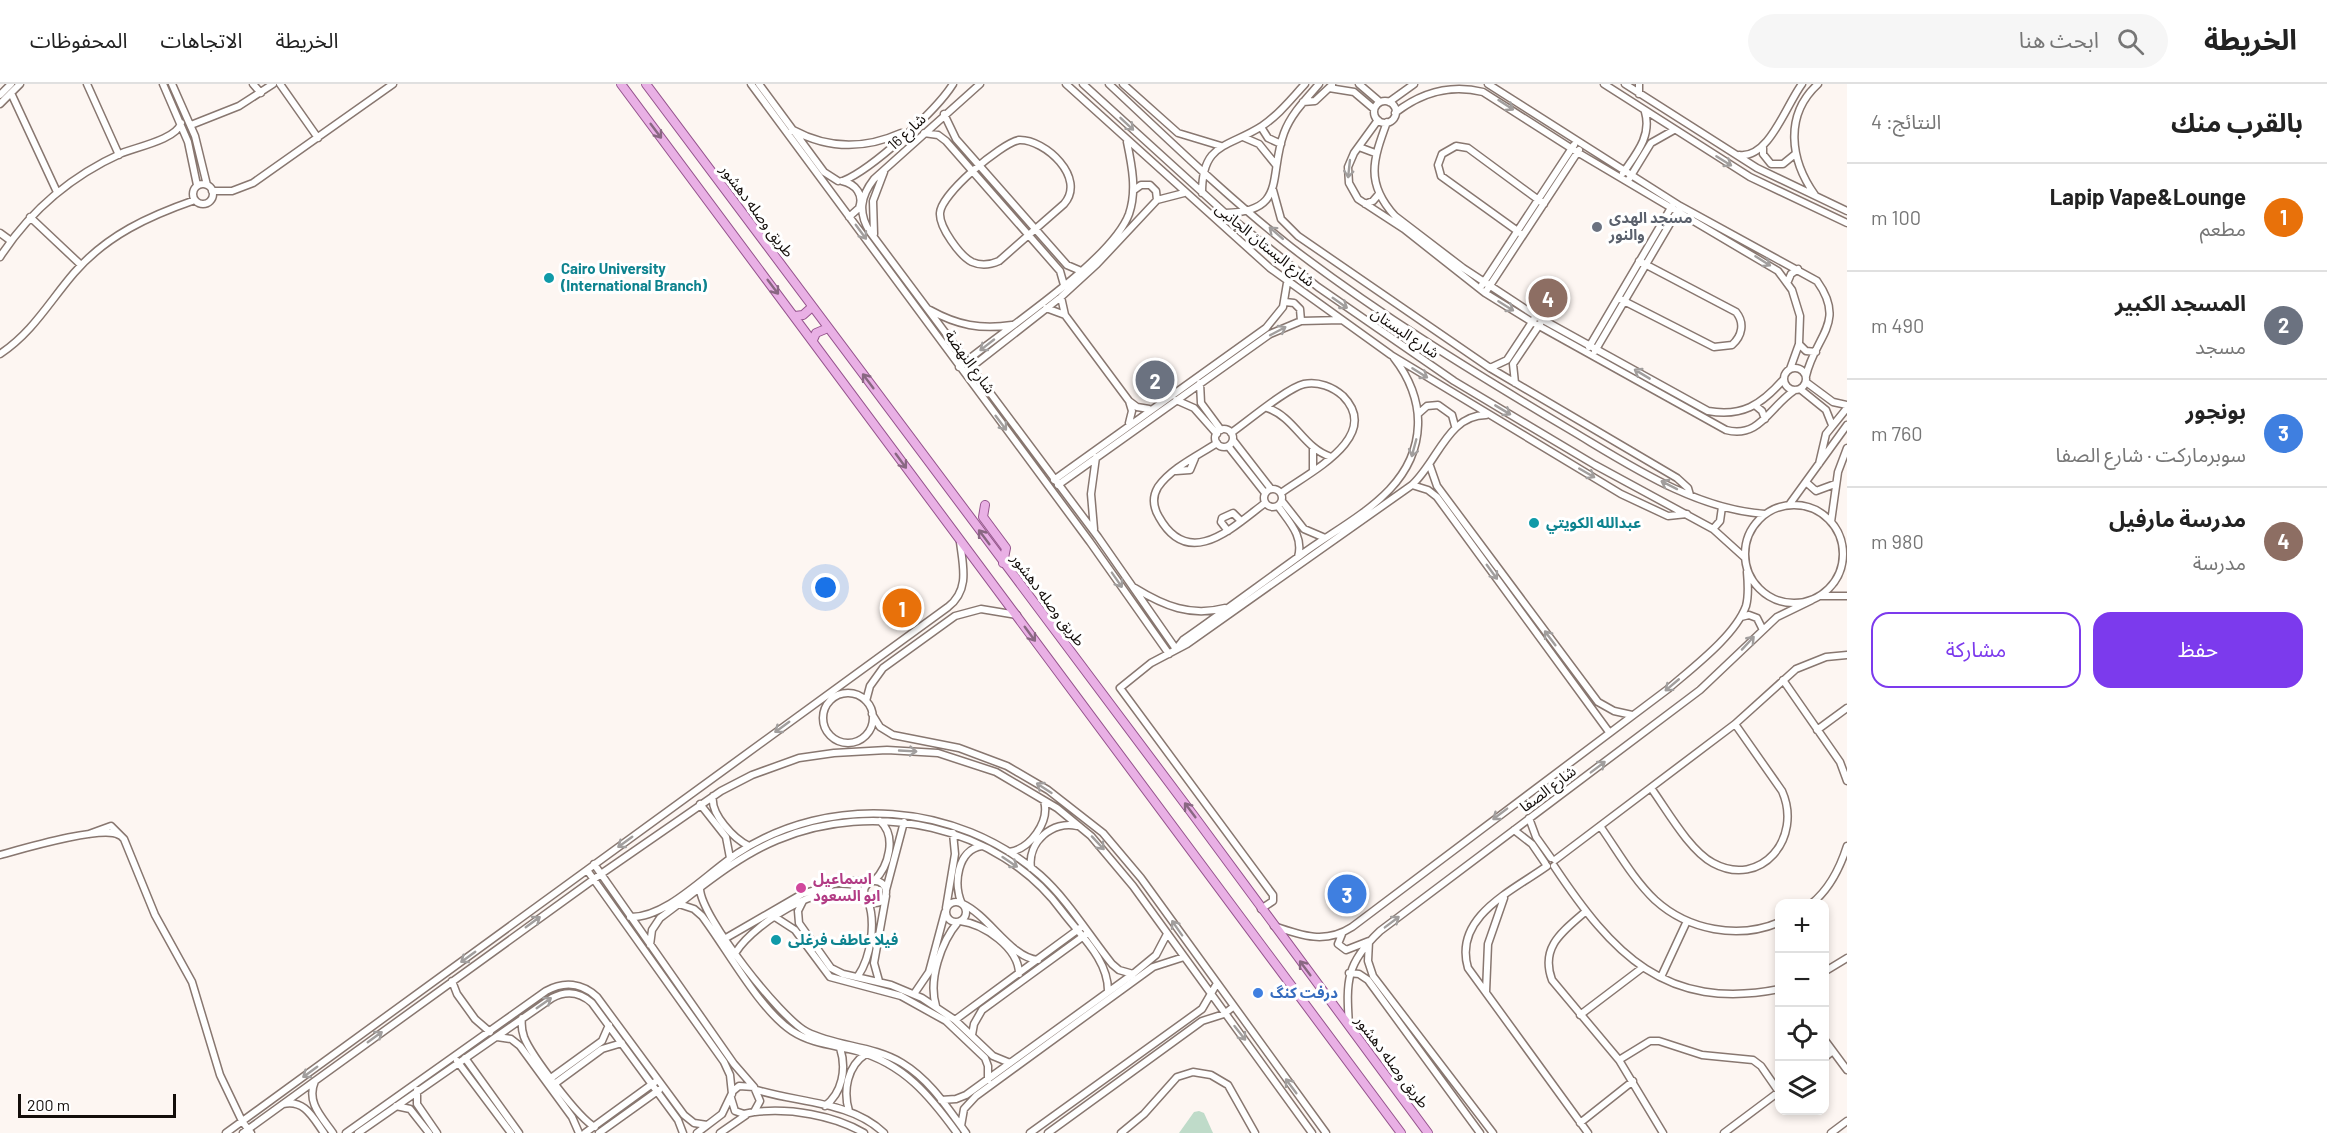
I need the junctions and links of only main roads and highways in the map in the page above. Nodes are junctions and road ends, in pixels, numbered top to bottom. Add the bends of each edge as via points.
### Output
1 (621, 84) edge
2 (646, 84) edge
3 (812, 307) junction
4 (795, 316) junction
5 (828, 328) junction
6 (813, 340) junction
7 (985, 505) dead end
8 (1003, 563) junction
9 (1401, 1133) edge
10 (1428, 1133) edge

1 -> 4 main road
2 - 3 main road, طريق وصله دهشور
3 - 4 main road
3 - 5 main road, طريق وصله دهشور
4 - 6 main road
5 - 6 main road via 816,333
8 -> 5 main road, طريق وصله دهشور
6 -> 9 main road
7 - 8 main road via 983,517 1006,548
10 -> 8 main road, طريق وصله دهشور

